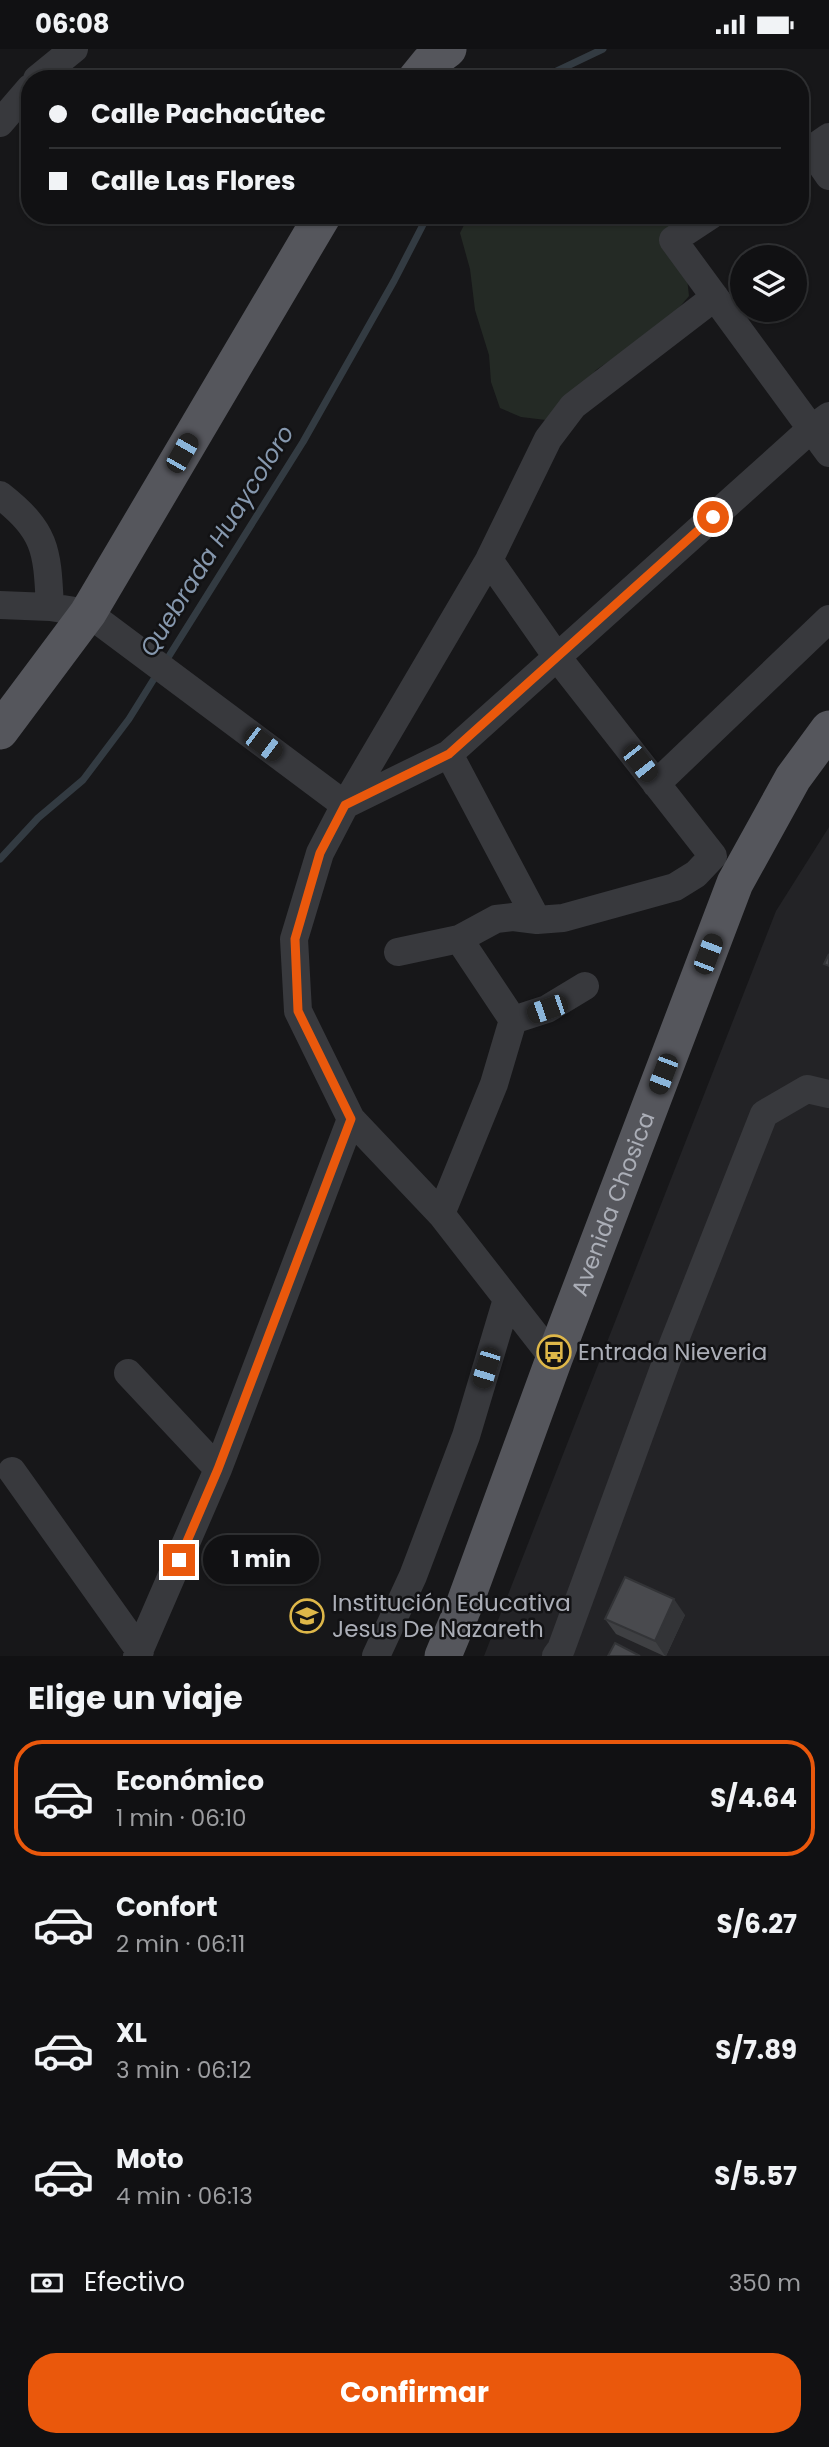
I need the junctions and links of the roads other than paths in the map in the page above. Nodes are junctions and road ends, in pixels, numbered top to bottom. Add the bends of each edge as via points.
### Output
1 (74, 49) edge
2 (447, 49) edge
3 (48, 70) edge
4 (423, 70) edge
5 (21, 98) edge
6 (0, 123) edge
7 (813, 148) edge
8 (829, 176) edge
9 (318, 224) edge
10 (697, 224) edge
11 (715, 297) junction
12 (820, 422) edge
13 (829, 453) edge
14 (0, 495) edge
15 (489, 560) junction
16 (0, 605) edge
17 (50, 607) junction
18 (88, 613) junction
19 (829, 619) edge
20 (557, 657) junction
21 (829, 729) edge
22 (0, 731) edge
23 (449, 754) junction
24 (656, 784) junction
25 (345, 805) junction
26 (537, 920) junction
27 (459, 939) junction
28 (398, 952) dead end
29 (585, 986) dead end
30 (513, 1020) junction
31 (829, 1094) edge
32 (351, 1119) junction
33 (441, 1214) junction
34 (507, 1299) junction
35 (554, 1359) junction
36 (128, 1373) dead end
37 (218, 1469) junction
38 (12, 1471) dead end
39 (138, 1653) edge
40 (376, 1656) edge
41 (443, 1656) edge
42 (556, 1656) edge

1 - 3 street
2 - 4 main road
5 - 6 street
7 - 8 street
9 - 18 main road
10 - 11 street via 673,240
11 - 12 street
11 - 15 street via 573,406 548,439
12 - 13 street
12 - 20 street
14 - 17 street via 39,533 48,568
15 - 20 street
15 - 25 street
16 - 17 street
17 - 18 street
18 - 22 main road
18 - 25 street
19 - 24 street
20 - 23 street
20 - 24 street
21 - 35 main road, Avenida Chosica via 793,778 735,883
23 - 25 street
23 - 26 street
24 - 26 street via 713,856 675,887 563,918
25 - 32 street via 320,853 295,939 298,1011
26 - 27 street via 496,919
27 - 28 street
27 - 30 street
29 - 30 street via 547,1009
30 - 33 street via 494,1084
31 - 42 street via 807,1089 764,1114
32 - 33 street
32 - 37 street
33 - 34 street
34 - 35 street
34 - 40 street via 466,1436 413,1576
35 - 41 main road, Avenida Chosica
36 - 37 street
37 - 39 street
38 - 39 street

